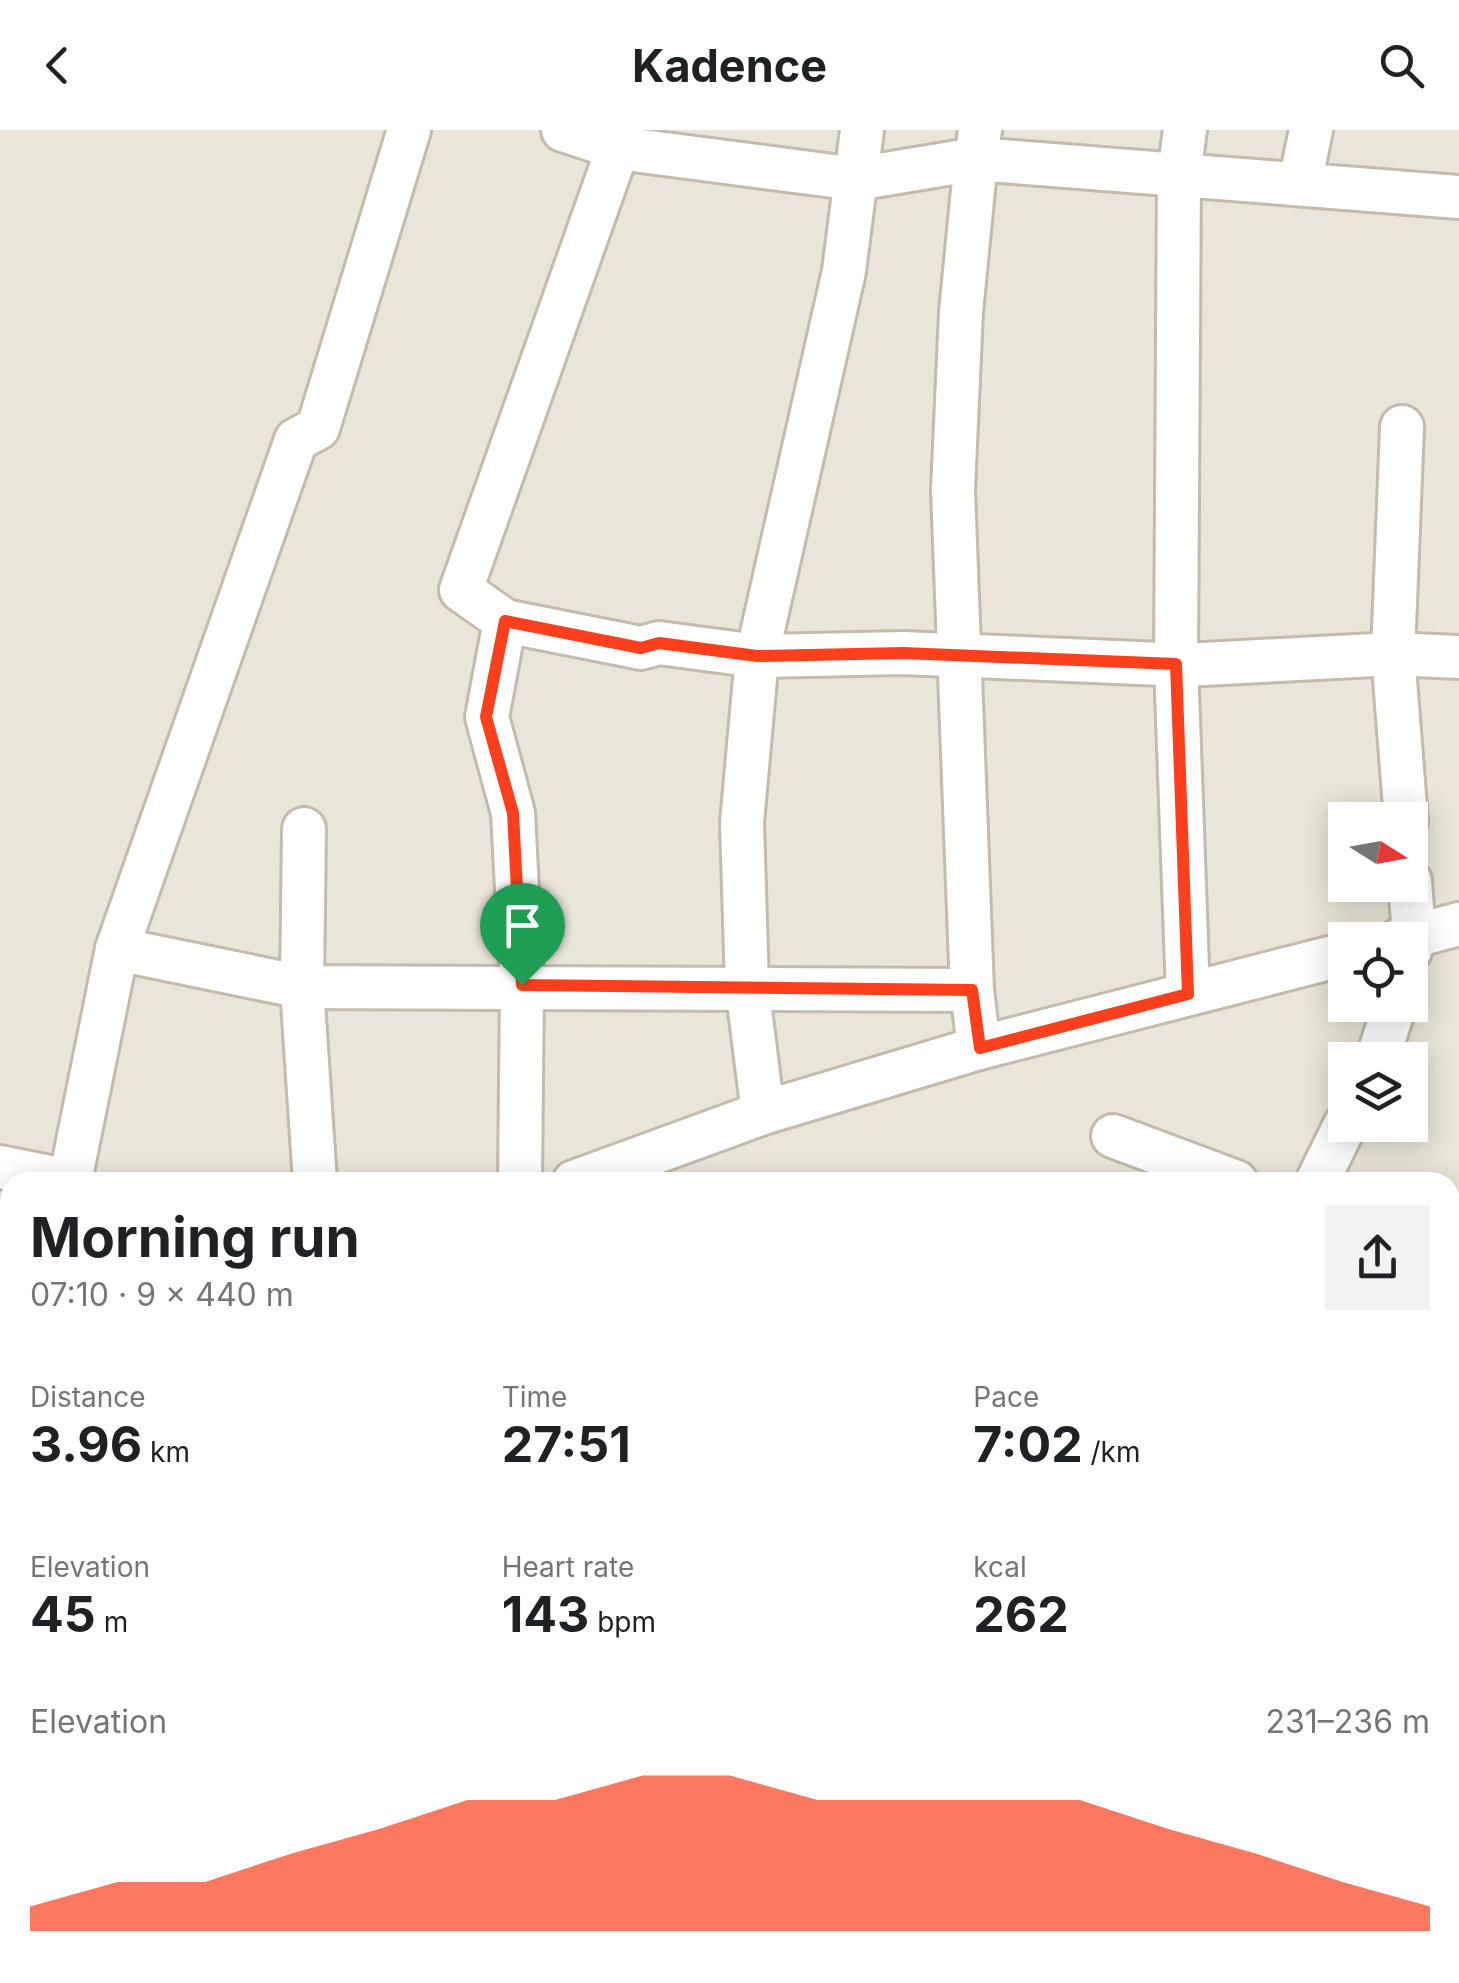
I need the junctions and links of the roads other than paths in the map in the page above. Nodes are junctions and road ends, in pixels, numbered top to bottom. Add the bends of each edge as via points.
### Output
1 (410, 130) edge
2 (563, 130) edge
3 (862, 130) edge
4 (1186, 130) edge
5 (1311, 130) edge
6 (621, 139) edge
7 (978, 144) edge
8 (1066, 148) edge
9 (1178, 174) junction
10 (856, 180) junction
11 (1300, 184) junction
12 (1459, 197) edge
13 (1402, 427) dead end
14 (505, 621) junction
15 (1393, 654) junction
16 (959, 655) junction
17 (757, 656) junction
18 (1459, 657) edge
19 (1176, 664) junction
20 (1405, 802) edge
21 (304, 829) dead end
22 (1459, 924) edge
23 (1428, 935) edge
24 (117, 949) junction
25 (1328, 958) edge
26 (522, 985) junction
27 (747, 986) junction
28 (302, 987) junction
29 (972, 990) junction
30 (1188, 994) junction
31 (980, 1048) junction
32 (763, 1113) junction
33 (1112, 1136) dead end
34 (1337, 1142) edge
35 (73, 1172) edge
36 (314, 1172) edge
37 (520, 1172) edge
38 (601, 1172) edge
39 (1209, 1172) edge
40 (1322, 1172) edge

1 - 24 street via 318,428 296,440
2 - 6 street
3 - 10 street
4 - 9 street
5 - 11 street
6 - 10 street
6 - 14 street via 461,590
7 - 8 street
7 - 10 street
7 - 16 street via 953,490
8 - 9 street
9 - 11 street
9 - 19 street
10 - 17 street via 844,271
11 - 12 street
13 - 15 street
14 - 17 street via 641,648 659,643
14 - 26 street via 486,717 513,813
15 - 18 street
15 - 19 street
15 - 20 street
16 - 17 street
16 - 19 street
16 - 29 street
17 - 27 street via 742,823
19 - 30 street
21 - 28 street
22 - 23 street
24 - 28 street
24 - 35 street
25 - 30 street
26 - 27 street
26 - 28 street
26 - 37 street
27 - 29 street
27 - 32 street
28 - 36 street
29 - 31 street
30 - 31 street
31 - 32 street
32 - 38 street
33 - 39 street
34 - 40 street

